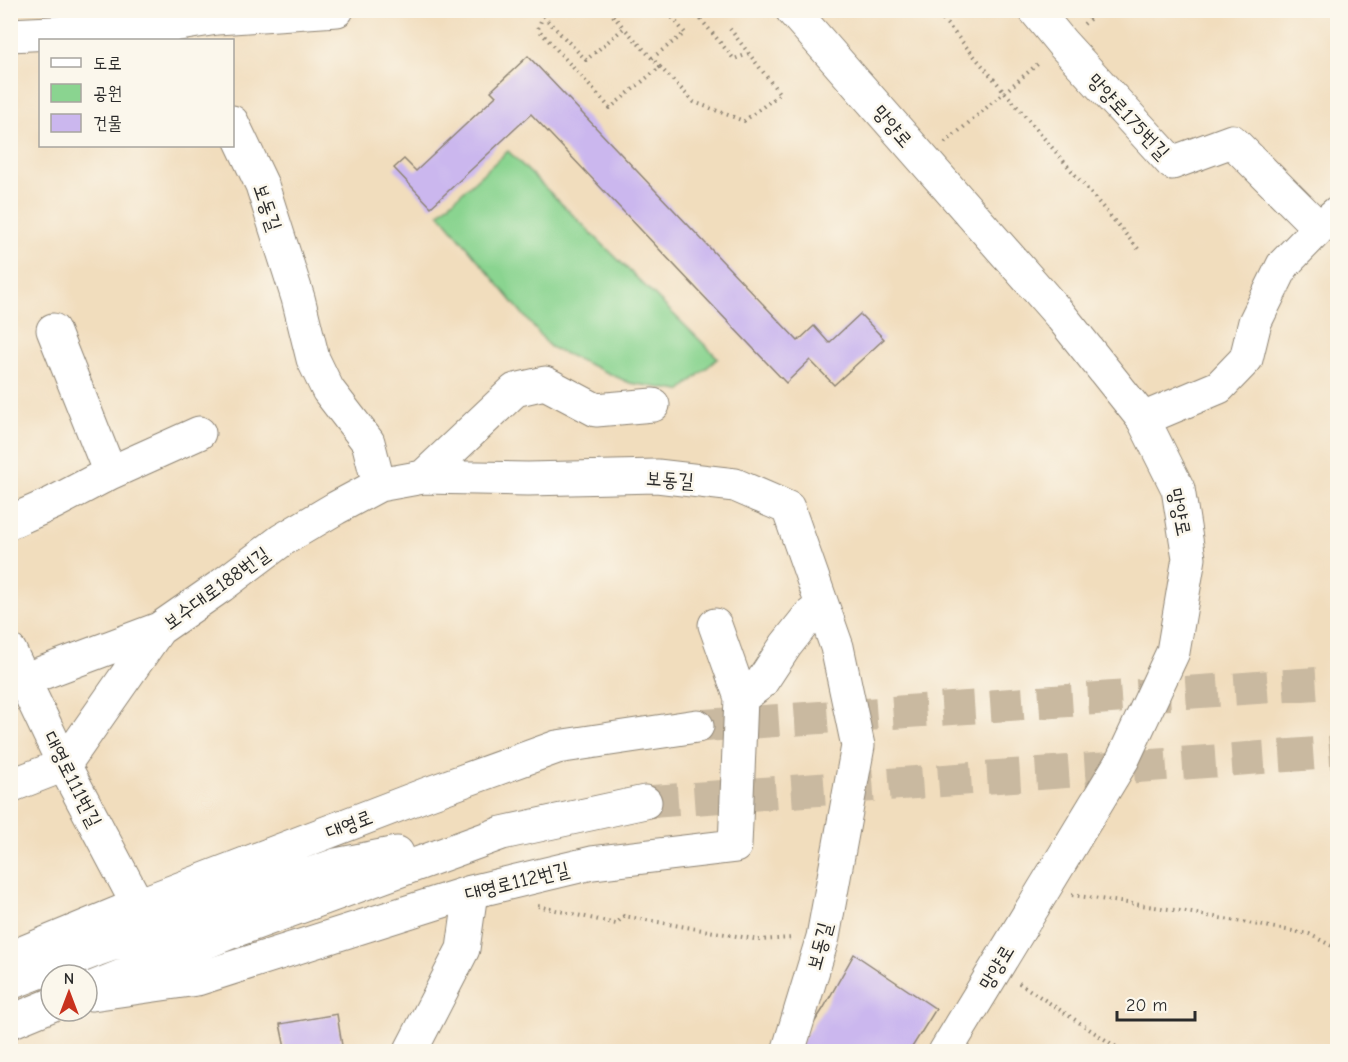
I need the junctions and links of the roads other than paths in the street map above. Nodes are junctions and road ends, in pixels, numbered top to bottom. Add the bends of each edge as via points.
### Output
1 (337, 10) edge
2 (792, 10) edge
3 (1035, 10) edge
4 (150, 26) edge
5 (10, 35) edge
6 (234, 126) edge
7 (1328, 220) edge
8 (53, 330) dead end
9 (653, 405) dead end
10 (1143, 419) junction
11 (199, 433) dead end
12 (110, 473) junction
13 (423, 477) junction
14 (380, 485) junction
15 (10, 522) edge
16 (822, 606) junction
17 (715, 626) dead end
18 (159, 629) junction
19 (15, 672) edge
20 (741, 698) junction
21 (697, 726) tunnel mouth
22 (64, 765) junction
23 (10, 786) edge
24 (645, 802) tunnel mouth
25 (502, 832) junction
26 (471, 891) junction
27 (138, 905) junction
28 (10, 958) edge
29 (10, 982) edge
30 (99, 988) edge
31 (99, 991) edge
32 (39, 1010) edge
33 (10, 1022) edge
34 (410, 1052) edge
35 (788, 1052) edge
36 (945, 1052) edge

1 - 4 street
2 - 10 street, 망양로 via 1060,315
3 - 7 street, 망양로175번길 via 1172,163 1232,141
4 - 5 street
6 - 14 street, 보동길 via 262,185 313,359 328,390 368,442
7 - 10 street via 1283,265 1255,322 1246,359 1219,387
8 - 12 street
9 - 13 street via 596,410 545,383 515,390
10 - 36 street, 망양로 via 1178,489 1189,558 1173,652 1123,759
11 - 12 street
12 - 15 street
13 - 14 street, 보동길
13 - 16 street, 보동길 via 657,476 735,485 788,507
14 - 18 street, 보수대로188번길 via 282,540
16 - 20 street via 786,645 761,683
16 - 35 street, 보동길 via 837,647 858,746 823,937
17 - 20 street, 대영로112번길
18 - 19 street, 보수대로188번길
18 - 22 street
19 - 22 street, 대영로111번길
20 - 26 street, 대영로112번길 via 735,846 592,863
21 - 27 street, 대영로 via 557,747
22 - 23 street
22 - 27 street, 대영로111번길
24 - 25 street
25 - 29 street via 336,865
25 - 30 street via 231,932
26 - 31 street, 대영로112번길 via 197,979
26 - 34 street via 463,949
27 - 28 street, 대영로
32 - 33 street

